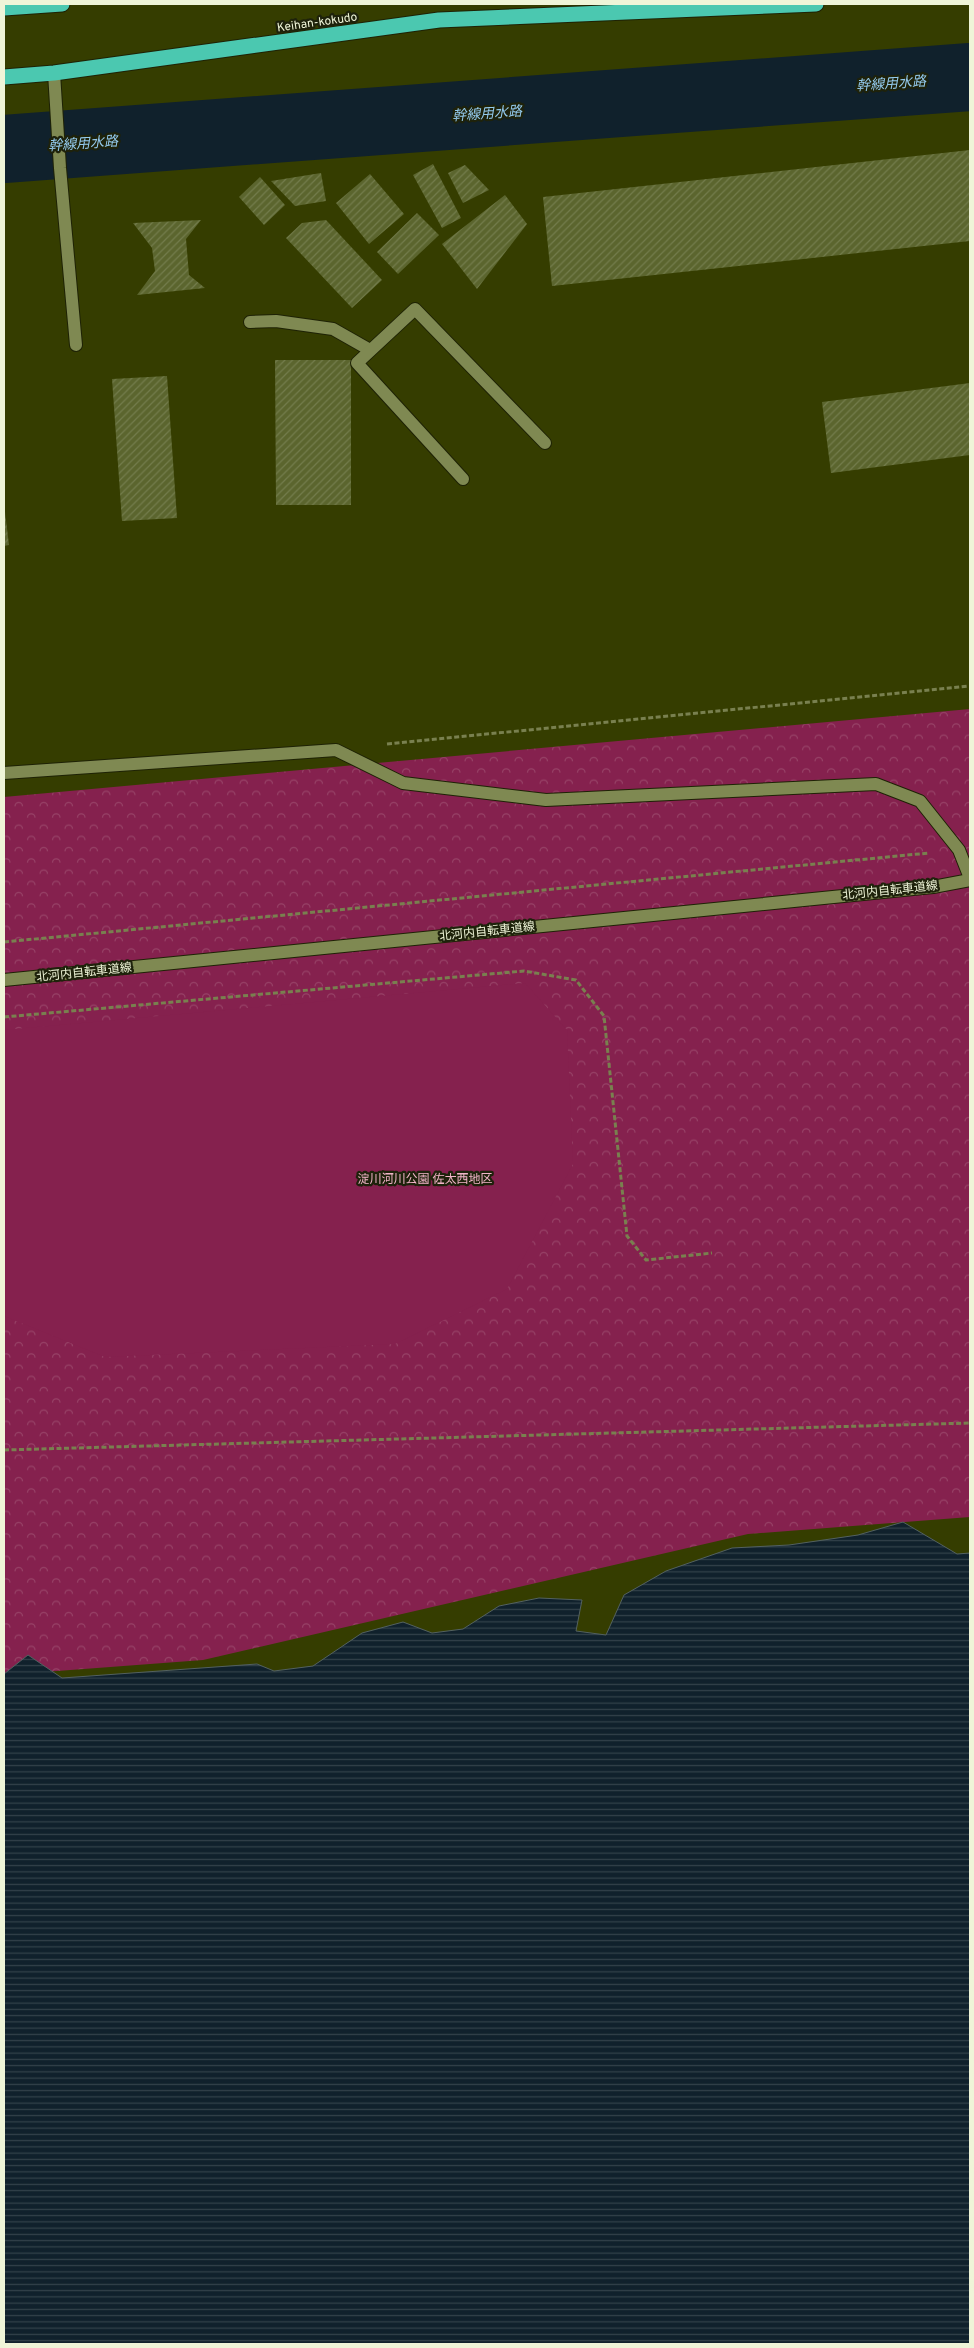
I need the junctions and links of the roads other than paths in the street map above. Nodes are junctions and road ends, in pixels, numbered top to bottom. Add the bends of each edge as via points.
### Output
1 (62, 4) edge
2 (816, 4) edge
3 (4, 8) edge
4 (54, 73) junction
5 (4, 77) edge
6 (250, 322) dead end
7 (76, 345) dead end
8 (370, 350) junction
9 (545, 443) dead end
10 (463, 479) dead end
11 (4, 773) edge
12 (970, 879) edge
13 (4, 980) edge

1 - 3 highway
2 - 4 highway, Keihan-kokudo via 439,20
4 - 5 highway, Keihan-kokudo
4 - 7 street
6 - 8 street via 276,321 333,329
8 - 9 street via 416,309
8 - 10 street via 357,363
11 - 12 street via 336,750 403,783 546,800 876,784 920,802 959,850
12 - 13 street, 北河内自転車道線 via 933,886

